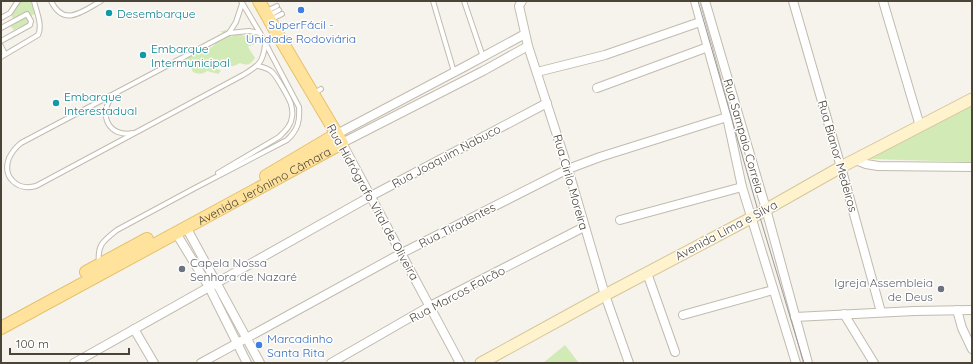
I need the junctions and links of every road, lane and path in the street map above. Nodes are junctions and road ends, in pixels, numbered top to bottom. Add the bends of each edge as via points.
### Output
1 (18, 1) edge
2 (34, 1) edge
3 (51, 1) edge
4 (101, 1) edge
5 (259, 1) edge
6 (433, 1) edge
7 (464, 1) edge
8 (522, 1) edge
9 (695, 1) edge
10 (705, 1) edge
11 (793, 1) edge
12 (882, 1) edge
13 (242, 2) edge
14 (268, 16) junction
15 (1, 18) edge
16 (700, 22) junction
17 (1, 28) edge
18 (229, 33) junction
19 (260, 33) junction
20 (525, 34) junction
21 (1, 41) edge
22 (265, 45) junction
23 (1, 46) edge
24 (528, 46) junction
25 (708, 47) junction
26 (3, 56) edge
27 (483, 57) junction
28 (258, 66) junction
29 (454, 72) junction
30 (537, 72) junction
31 (598, 88) dead end
32 (116, 93) junction
33 (972, 99) edge
34 (547, 103) junction
35 (727, 117) junction
36 (920, 126) junction
37 (138, 132) junction
38 (339, 138) junction
39 (856, 160) junction
40 (841, 167) junction
41 (972, 167) edge
42 (568, 169) junction
43 (742, 187) junction
44 (371, 196) junction
45 (164, 204) junction
46 (766, 209) junction
47 (751, 218) junction
48 (620, 220) dead end
49 (584, 227) junction
50 (181, 230) junction
51 (400, 254) junction
52 (100, 269) junction
53 (647, 273) junction
54 (212, 285) junction
55 (773, 290) junction
56 (605, 295) junction
57 (430, 306) junction
58 (957, 310) junction
59 (972, 310) edge
60 (881, 312) junction
61 (844, 314) junction
62 (683, 315) dead end
63 (795, 317) junction
64 (1, 320) edge
65 (1, 328) edge
66 (134, 329) junction
67 (246, 338) junction
68 (236, 343) junction
69 (972, 349) edge
70 (675, 352) dead end
71 (74, 363) edge
72 (154, 363) edge
73 (201, 363) edge
74 (247, 363) edge
75 (260, 363) edge
76 (331, 363) edge
77 (460, 363) edge
78 (481, 363) edge
79 (629, 363) edge
80 (796, 363) edge
81 (808, 363) edge
82 (874, 363) edge

1 - 15 lane via 10,13
2 - 26 lane via 41,28 38,35
3 - 4 lane via 59,12 67,16 79,14
5 - 14 main road, Rua Hidrógrafo Vital de Oliveira
6 - 29 lane
7 - 27 lane
8 - 20 street, Rua Cirilo Moreira via 519,6
9 - 16 street, Rua Sampaio Correia
10 - 46 street, Rua Sampaio Correia
11 - 40 street, Rua Bianor Medeiros
12 - 36 street
13 - 18 lane via 236,22
13 - 19 lane
14 - 14 lane via 279,10
14 - 38 main road, Rua Hidrógrafo Vital de Oliveira via 317,92
16 - 25 street, Rua Sampaio Correia
16 - 30 street via 605,54
17 - 21 lane via 27,14 31,22
18 - 19 lane
18 - 32 lane
19 - 22 lane
20 - 24 street, Rua Cirilo Moreira
20 - 27 street, Avenida Jerônimo Câmara
22 - 28 lane via 264,56
22 - 45 lane via 299,107 300,118 295,132 287,140
23 - 26 lane
24 - 30 street, Rua Cirilo Moreira
24 - 38 street, Avenida Jerônimo Câmara via 483,71
25 - 31 street
25 - 35 street, Rua Sampaio Correia
27 - 29 street, Avenida Jerônimo Câmara
28 - 37 lane
28 - 45 lane via 272,72 292,105 293,115 286,130
29 - 38 street, Avenida Jerônimo Câmara
30 - 34 street, Rua Cirilo Moreira
32 - 37 lane via 106,108 109,125 122,134
32 - 37 lane via 21,143 8,160 10,176 17,185 36,186
33 - 36 main road, Avenida Lima e Silva
34 - 42 street, Rua Cirilo Moreira
34 - 44 street, Rua Joaquim Nabuco
35 - 42 street, Rua Tiradentes
35 - 43 street, Rua Sampaio Correia
36 - 39 main road, Avenida Lima e Silva
38 - 44 street, Rua Hidrógrafo Vital de Oliveira
38 - 50 main road, Avenida Jerônimo Câmara
38 - 52 main road, Avenida Jerônimo Câmara
39 - 40 main road, Avenida Lima e Silva
39 - 41 street via 878,166
40 - 46 main road, Avenida Lima e Silva
40 - 60 street, Rua Bianor Medeiros
42 - 49 street, Rua Cirilo Moreira
42 - 51 street, Rua Tiradentes
43 - 47 street, Rua Sampaio Correia
43 - 48 street
44 - 51 street, Rua Hidrógrafo Vital de Oliveira
44 - 54 street, Rua Joaquim Nabuco
45 - 52 lane via 108,237 100,246 98,253
46 - 47 main road, Avenida Lima e Silva
46 - 63 street, Rua Sampaio Correia
47 - 53 main road, Avenida Lima e Silva
47 - 55 street, Rua Sampaio Correia
49 - 56 street, Rua Cirilo Moreira
49 - 57 street, Rua Marcos Falcão
50 - 52 main road, Avenida Jerônimo Câmara
50 - 54 street
51 - 57 street, Rua Hidrógrafo Vital de Oliveira
51 - 67 street, Rua Tiradentes
52 - 64 main road, Avenida Jerônimo Câmara
52 - 65 main road, Avenida Jerônimo Câmara
53 - 56 main road, Avenida Lima e Silva
53 - 70 street
54 - 66 street, Rua Joaquim Nabuco
54 - 67 street
54 - 68 street
55 - 62 street
55 - 80 street, Rua Sampaio Correia
56 - 78 main road, Avenida Lima e Silva
56 - 79 street, Rua Cirilo Moreira
57 - 76 street, Rua Marcos Falcão
57 - 77 street, Rua Hidrógrafo Vital de Oliveira
58 - 59 street
58 - 60 street
58 - 69 street
60 - 61 street
61 - 63 street
61 - 82 street
63 - 81 street, Rua Sampaio Correia
66 - 71 street, Rua Joaquim Nabuco
66 - 72 street
67 - 68 street, Rua Tiradentes
67 - 75 street
68 - 73 street, Rua Tiradentes
68 - 74 street

